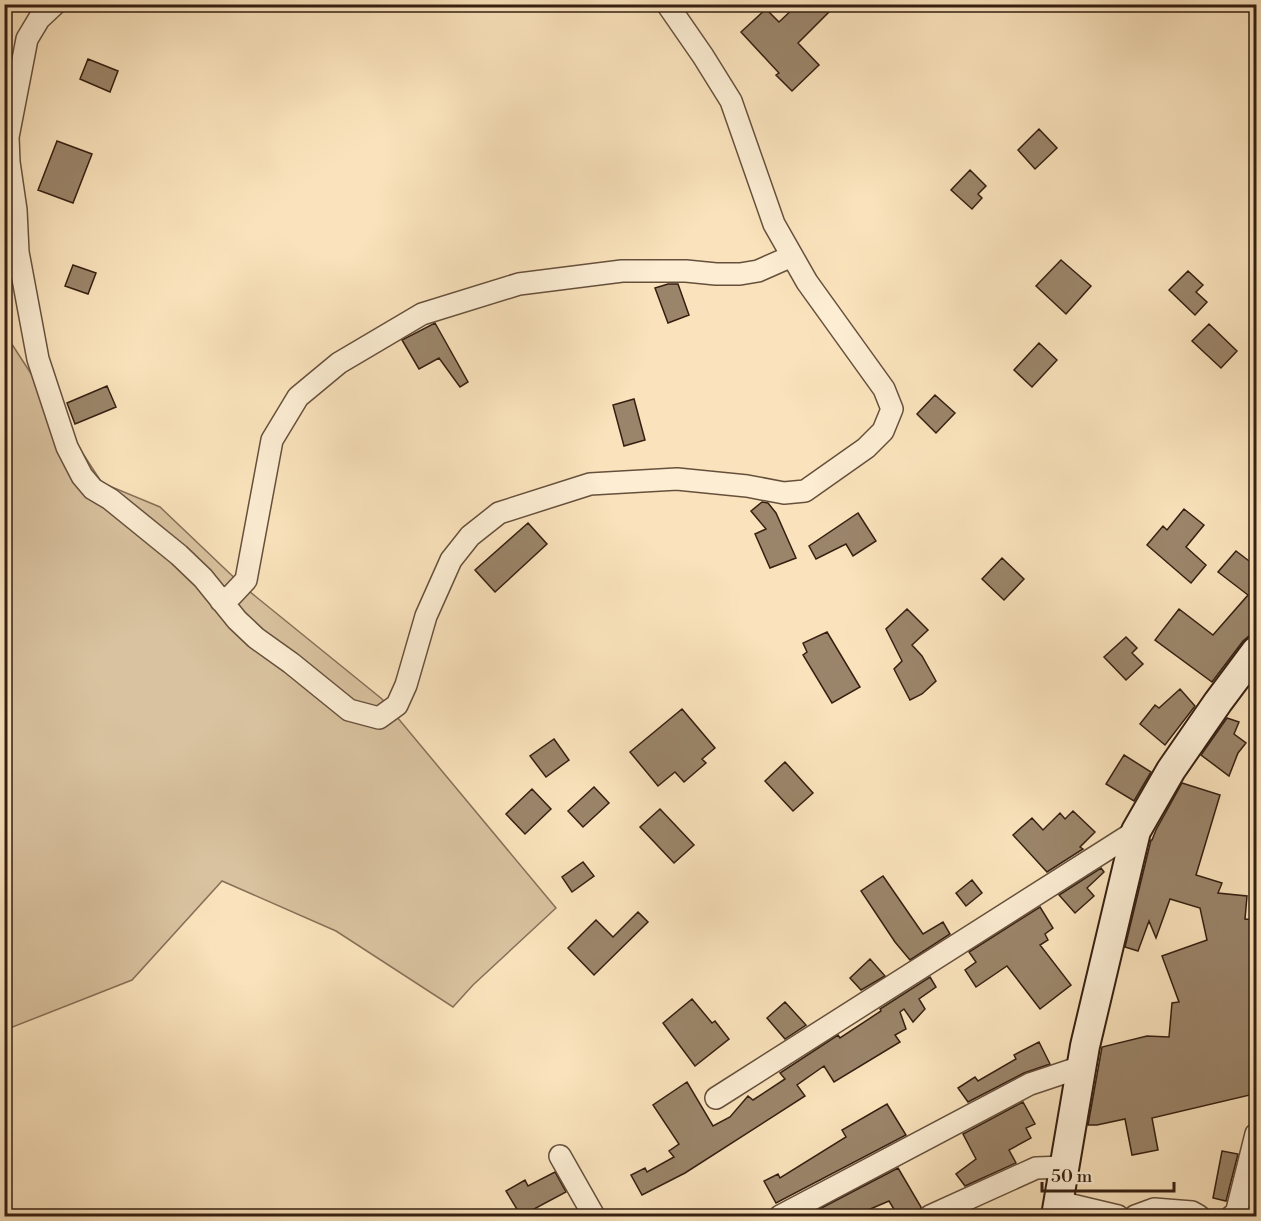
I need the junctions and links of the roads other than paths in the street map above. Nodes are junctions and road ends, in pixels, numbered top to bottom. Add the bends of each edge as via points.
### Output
1 (55, 4) edge
2 (668, 4) edge
3 (792, 256) junction
4 (221, 601) junction
5 (1257, 651) edge
6 (1136, 831) junction
7 (1081, 1067) junction
8 (716, 1098) dead end
9 (1257, 1134) edge
10 (560, 1156) dead end
11 (1065, 1167) junction
12 (1057, 1209) edge
13 (594, 1216) edge
14 (780, 1216) edge
15 (930, 1216) edge
16 (1118, 1216) edge
17 (1135, 1216) edge
18 (1199, 1216) edge
19 (1232, 1216) edge

1 - 4 street via 39,19 27,39 8,137 18,252 38,359 67,447 82,476 93,489 179,555
2 - 3 street via 731,101 774,224
3 - 4 street via 758,271 740,274 621,271 519,284 422,314 339,363 298,397 272,440 246,580
3 - 4 street via 884,389 892,409 883,431 866,448 805,491 784,493 677,479 590,484 499,513 470,536 451,560 426,616 406,685 396,705 378,718 349,710 256,638
5 - 6 street via 1172,770
6 - 7 street
6 - 8 street
7 - 11 street
7 - 14 street via 1030,1084
9 - 19 street via 1236,1214
10 - 13 street
11 - 12 street
11 - 15 street via 1036,1168
12 - 16 street
17 - 18 street via 1154,1209

